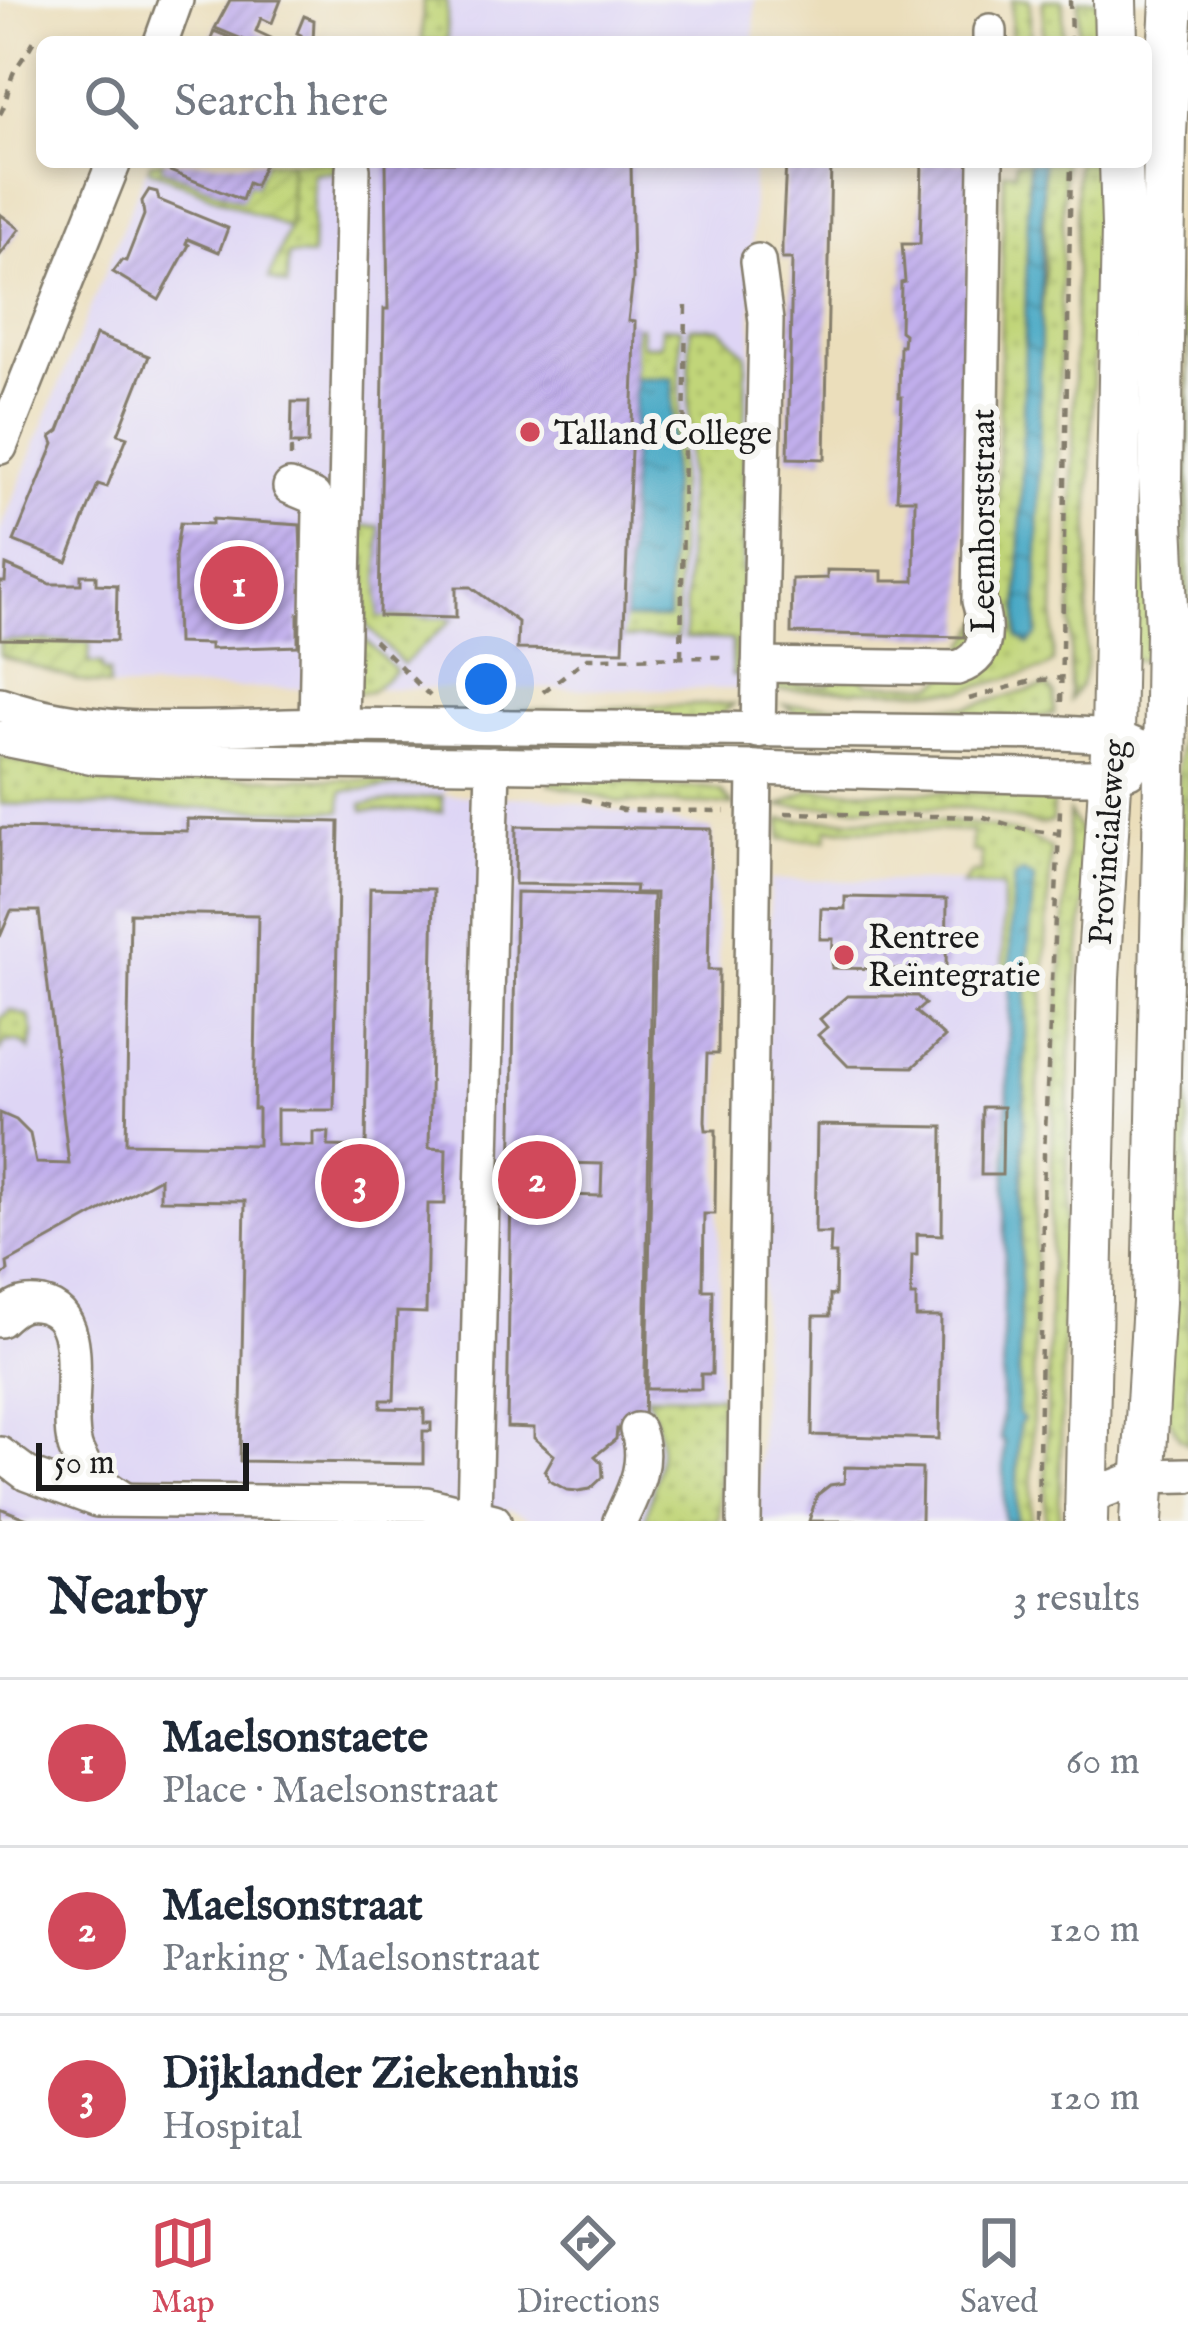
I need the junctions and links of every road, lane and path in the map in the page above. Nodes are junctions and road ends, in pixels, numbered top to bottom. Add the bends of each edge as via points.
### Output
1 (176, 0) edge
2 (1070, 0) edge
3 (1115, 0) edge
4 (1172, 0) edge
5 (36, 36) edge
6 (162, 36) edge
7 (1071, 36) edge
8 (1116, 36) edge
9 (0, 114) edge
10 (112, 168) edge
11 (986, 168) edge
12 (1071, 168) edge
13 (1121, 168) edge
14 (353, 169) dead end
15 (758, 261) dead end
16 (686, 304) dead end
17 (0, 447) edge
18 (290, 487) dead end
19 (343, 617) junction
20 (681, 657) junction
21 (744, 668) junction
22 (543, 692) dead end
23 (430, 695) dead end
24 (0, 704) edge
25 (328, 726) junction
26 (758, 731) junction
27 (1060, 733) junction
28 (0, 738) edge
29 (1112, 756) junction
30 (1165, 758) junction
31 (494, 764) junction
32 (755, 768) junction
33 (1060, 777) junction
34 (0, 1320) edge
35 (637, 1430) dead end
36 (0, 1454) edge
37 (1188, 1475) edge
38 (124, 1499) junction
39 (1147, 1508) edge
40 (1086, 1509) edge
41 (484, 1517) edge
42 (620, 1521) edge
43 (744, 1521) edge
44 (1038, 1521) edge

1 - 6 street
2 - 7 path
3 - 8 main road
4 - 30 main road, Provincialeweg via 1160,479
5 - 9 path via 13,70
10 - 17 street
11 - 21 street, Leemhorststraat via 980,652 958,668
12 - 27 path, Provincialeweg
13 - 29 main road, Provincialeweg
14 - 19 street
15 - 21 street via 766,321
16 - 20 path
18 - 25 street via 314,497 320,510
19 - 23 path via 358,618
19 - 25 street
20 - 21 path via 728,656
20 - 22 path via 587,658
21 - 26 street
24 - 25 street via 120,730
25 - 26 street
26 - 27 street
27 - 29 street
28 - 31 street via 94,757
29 - 30 street
29 - 33 street
29 - 40 main road, Provincialeweg via 1098,978
30 - 39 main road, Provincialeweg
31 - 32 street
31 - 41 street
32 - 33 street
32 - 43 street
33 - 44 path, Provincialeweg
34 - 38 street via 17,1304 34,1304 54,1309 71,1330 74,1447 92,1478
35 - 42 street via 642,1466
36 - 38 street via 27,1474 97,1500
37 - 39 street
38 - 41 street via 426,1504
39 - 40 street

